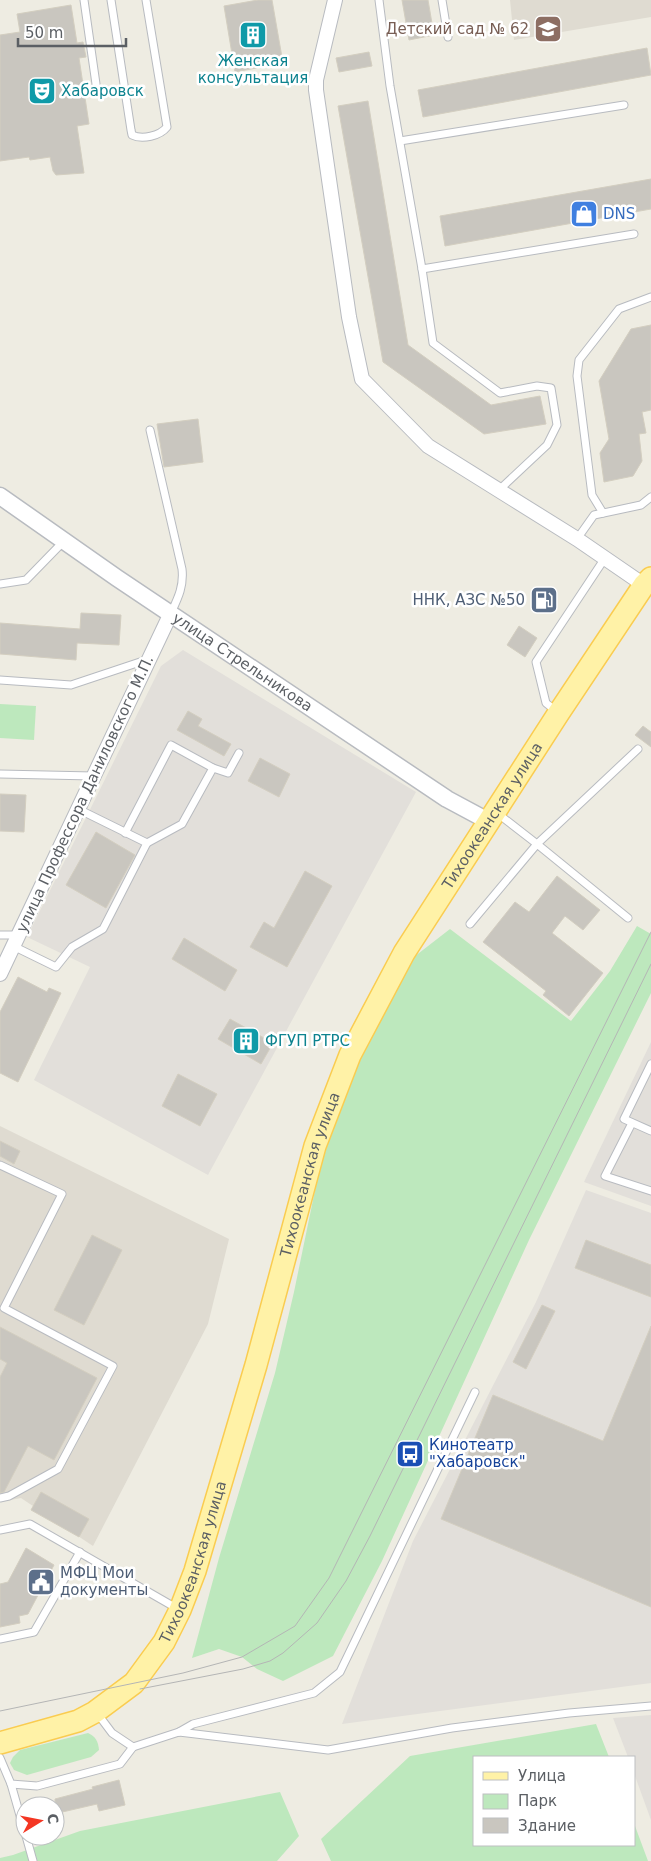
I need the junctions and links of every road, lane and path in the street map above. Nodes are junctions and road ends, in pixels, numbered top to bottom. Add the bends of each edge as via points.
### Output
1 (84, 0) edge
2 (111, 0) edge
3 (146, 0) edge
4 (335, 0) edge
5 (379, 0) edge
6 (442, 0) edge
7 (448, 37) dead end
8 (96, 84) dead end
9 (624, 105) dead end
10 (400, 141) junction
11 (634, 234) dead end
12 (422, 269) junction
13 (651, 297) edge
14 (150, 430) dead end
15 (499, 490) junction
16 (0, 496) edge
17 (651, 497) edge
18 (603, 513) junction
19 (577, 539) junction
20 (64, 541) junction
21 (605, 558) junction
22 (648, 581) edge
23 (0, 584) edge
24 (170, 613) junction
25 (149, 659) junction
26 (0, 680) edge
27 (558, 714) junction
28 (638, 749) dead end
29 (239, 753) dead end
30 (213, 768) junction
31 (0, 774) edge
32 (93, 776) junction
33 (78, 810) junction
34 (492, 816) junction
35 (125, 832) junction
36 (147, 843) junction
37 (537, 844) junction
38 (628, 918) dead end
39 (470, 924) dead end
40 (0, 935) edge
41 (16, 941) junction
42 (0, 974) edge
43 (651, 1064) edge
44 (632, 1122) junction
45 (651, 1131) edge
46 (0, 1165) edge
47 (651, 1191) edge
48 (475, 1392) dead end
49 (0, 1498) edge
50 (0, 1530) edge
51 (80, 1552) junction
52 (180, 1610) junction
53 (0, 1639) edge
54 (651, 1706) edge
55 (95, 1712) junction
56 (179, 1732) junction
57 (0, 1742) edge
58 (133, 1747) junction
59 (0, 1758) edge
60 (11, 1784) junction
61 (15, 1798) edge
62 (29, 1846) edge
63 (33, 1861) edge

1 - 8 lane
2 - 3 lane via 131,130 137,138 157,135 166,127
4 - 15 street via 316,90 349,317 362,379 428,446
5 - 10 lane
6 - 7 lane
9 - 10 lane
10 - 12 lane
11 - 12 lane
12 - 15 lane via 433,343 500,393 537,386 551,388 557,425 554,432 547,445
13 - 18 lane via 619,309 579,360 577,376 592,495
14 - 24 lane via 182,569 181,592
15 - 19 street
16 - 20 street, улица Стрельникова
17 - 18 lane via 641,505
18 - 19 lane via 594,515
19 - 21 street
20 - 23 lane via 26,580
20 - 24 street, улица Стрельникова
21 - 22 street
21 - 27 lane via 536,662 546,703
22 - 27 main road, Тихоокеанская улица
24 - 25 street, улица Профессора Даниловского М.П.
24 - 34 street, улица Стрельникова via 447,799
25 - 26 lane via 71,685
25 - 32 street, улица Профессора Даниловского М.П.
27 - 34 main road, Тихоокеанская улица
28 - 37 lane
29 - 30 lane via 228,773
30 - 35 lane via 171,746
30 - 36 lane via 182,824
31 - 32 lane
32 - 33 street, улица Профессора Даниловского М.П.
33 - 35 lane
33 - 41 street, улица Профессора Даниловского М.П.
34 - 37 lane
34 - 52 main road, Тихоокеанская улица via 404,953 350,1055 315,1146 256,1365 195,1571
35 - 36 lane
36 - 41 lane via 103,929 72,947 56,967
37 - 38 lane
37 - 39 lane
40 - 41 lane
41 - 42 street, улица Профессора Даниловского М.П.
43 - 44 lane via 624,1119
44 - 45 lane
44 - 47 lane via 605,1176
46 - 49 lane via 62,1194 4,1308 113,1366 58,1469
48 - 56 lane via 340,1672 314,1693 193,1724
50 - 51 lane via 30,1524
51 - 52 lane
51 - 53 lane via 34,1632
52 - 55 main road, Тихоокеанская улица via 145,1670 134,1683
54 - 56 lane via 462,1727 328,1750
55 - 57 main road, Тихоокеанская улица via 78,1721
55 - 58 lane via 112,1733
56 - 58 lane
58 - 60 lane via 120,1764 37,1786
59 - 60 lane
60 - 61 lane
62 - 63 lane

